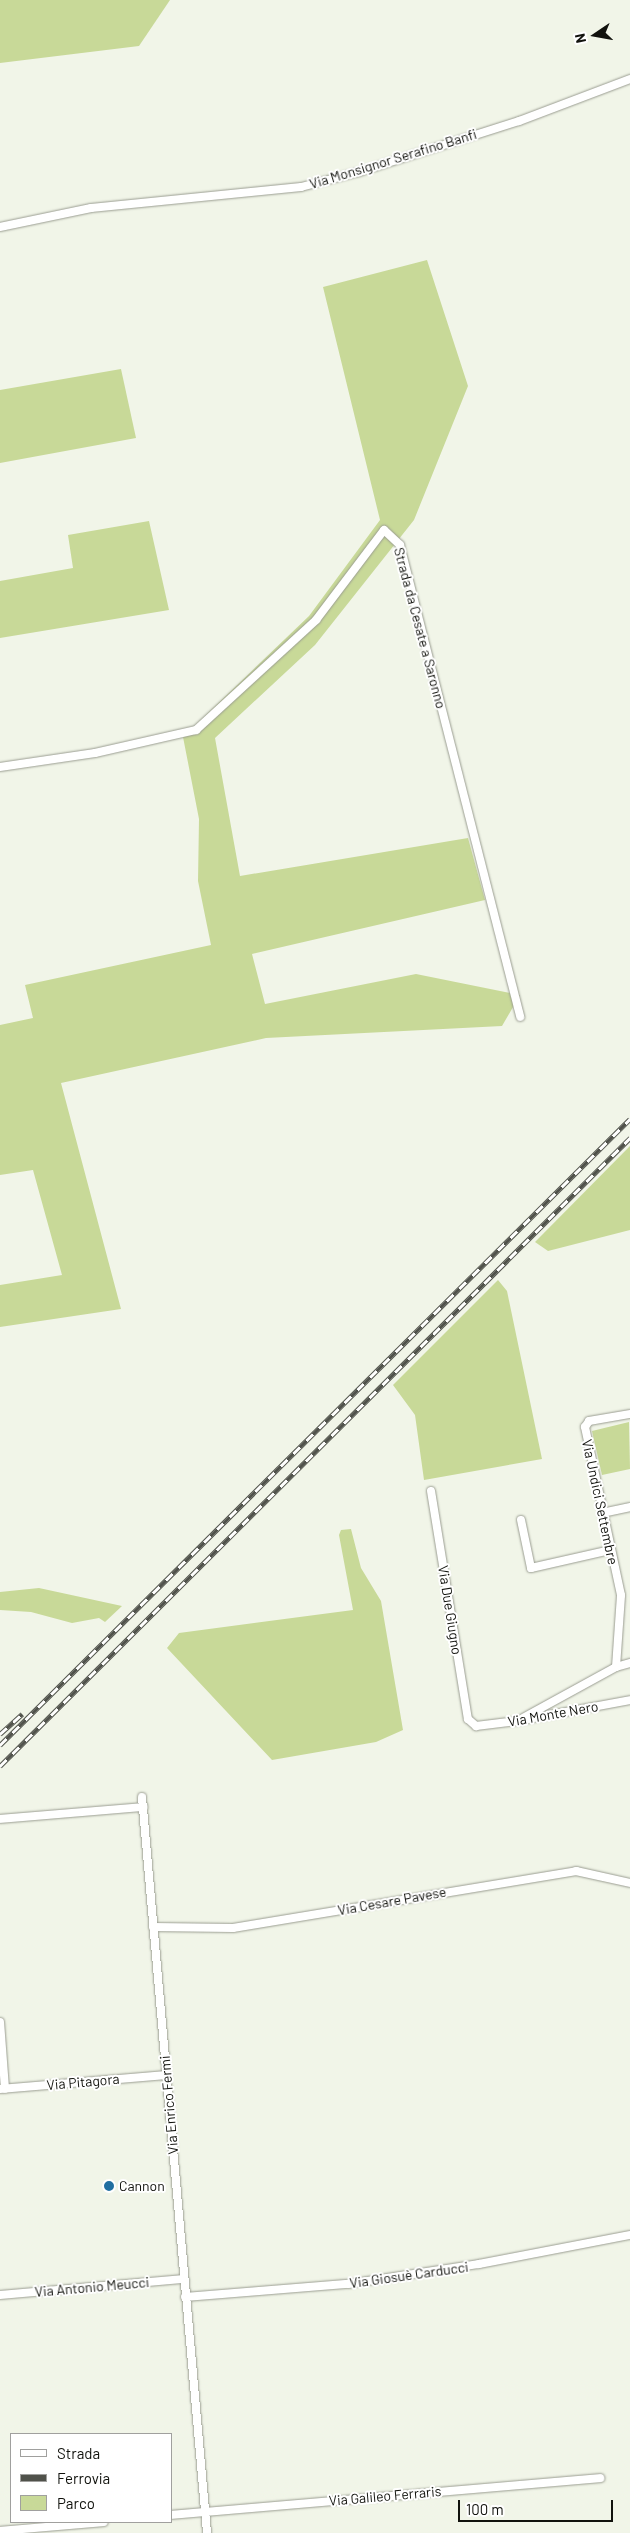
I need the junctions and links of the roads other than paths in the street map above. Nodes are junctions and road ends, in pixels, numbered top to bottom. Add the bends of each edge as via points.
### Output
1 (630, 80) edge
2 (0, 227) edge
3 (0, 767) edge
4 (520, 1017) dead end
5 (630, 1414) edge
6 (431, 1491) dead end
7 (630, 1507) edge
8 (602, 1513) junction
9 (521, 1520) dead end
10 (611, 1550) junction
11 (630, 1593) edge
12 (621, 1595) junction
13 (630, 1663) edge
14 (616, 1667) junction
15 (630, 1700) edge
16 (517, 1721) junction
17 (476, 1726) joint
18 (142, 1797) dead end
19 (143, 1807) junction
20 (0, 1819) edge
21 (630, 1882) edge
22 (153, 1927) junction
23 (0, 2022) edge
24 (166, 2075) junction
25 (3, 2089) edge
26 (630, 2235) edge
27 (184, 2279) junction
28 (0, 2295) edge
29 (186, 2296) junction
30 (600, 2478) dead end
31 (205, 2512) junction
32 (172, 2516) edge
33 (94, 2523) edge
34 (0, 2532) edge
35 (207, 2533) edge

1 - 2 street, Via Monsignor Serafino Banfi via 519,120 359,172 301,187 92,208
3 - 4 street, Strada da Cesate a Saronno via 95,753 196,730 316,620 384,530 400,545
5 - 8 street, Via Undici Settembre via 589,1421 584,1427
6 - 17 street, Via Due Giugno via 468,1719
7 - 8 street
8 - 10 street, Via Undici Settembre
9 - 10 street via 531,1568
10 - 12 street, Via Undici Settembre
11 - 12 street
12 - 14 street, Via Undici Settembre
13 - 14 street
14 - 16 street
15 - 16 street, Via Monte Nero
16 - 17 street, Via Monte Nero
18 - 19 street, Via Enrico Fermi
19 - 20 street
19 - 22 street, Via Enrico Fermi
21 - 22 street, Via Cesare Pavese via 576,1872 233,1928
22 - 24 street, Via Enrico Fermi
23 - 25 street
24 - 25 street, Via Pitagora
24 - 27 street, Via Enrico Fermi
26 - 29 street, Via Giosuè Carducci via 479,2264 348,2284
27 - 28 street, Via Antonio Meucci
27 - 29 street, Via Enrico Fermi
29 - 31 street, Via Enrico Fermi
30 - 31 street, Via Galileo Ferraris
31 - 32 street, Via Galileo Ferraris
31 - 35 street, Via Enrico Fermi
33 - 34 street

